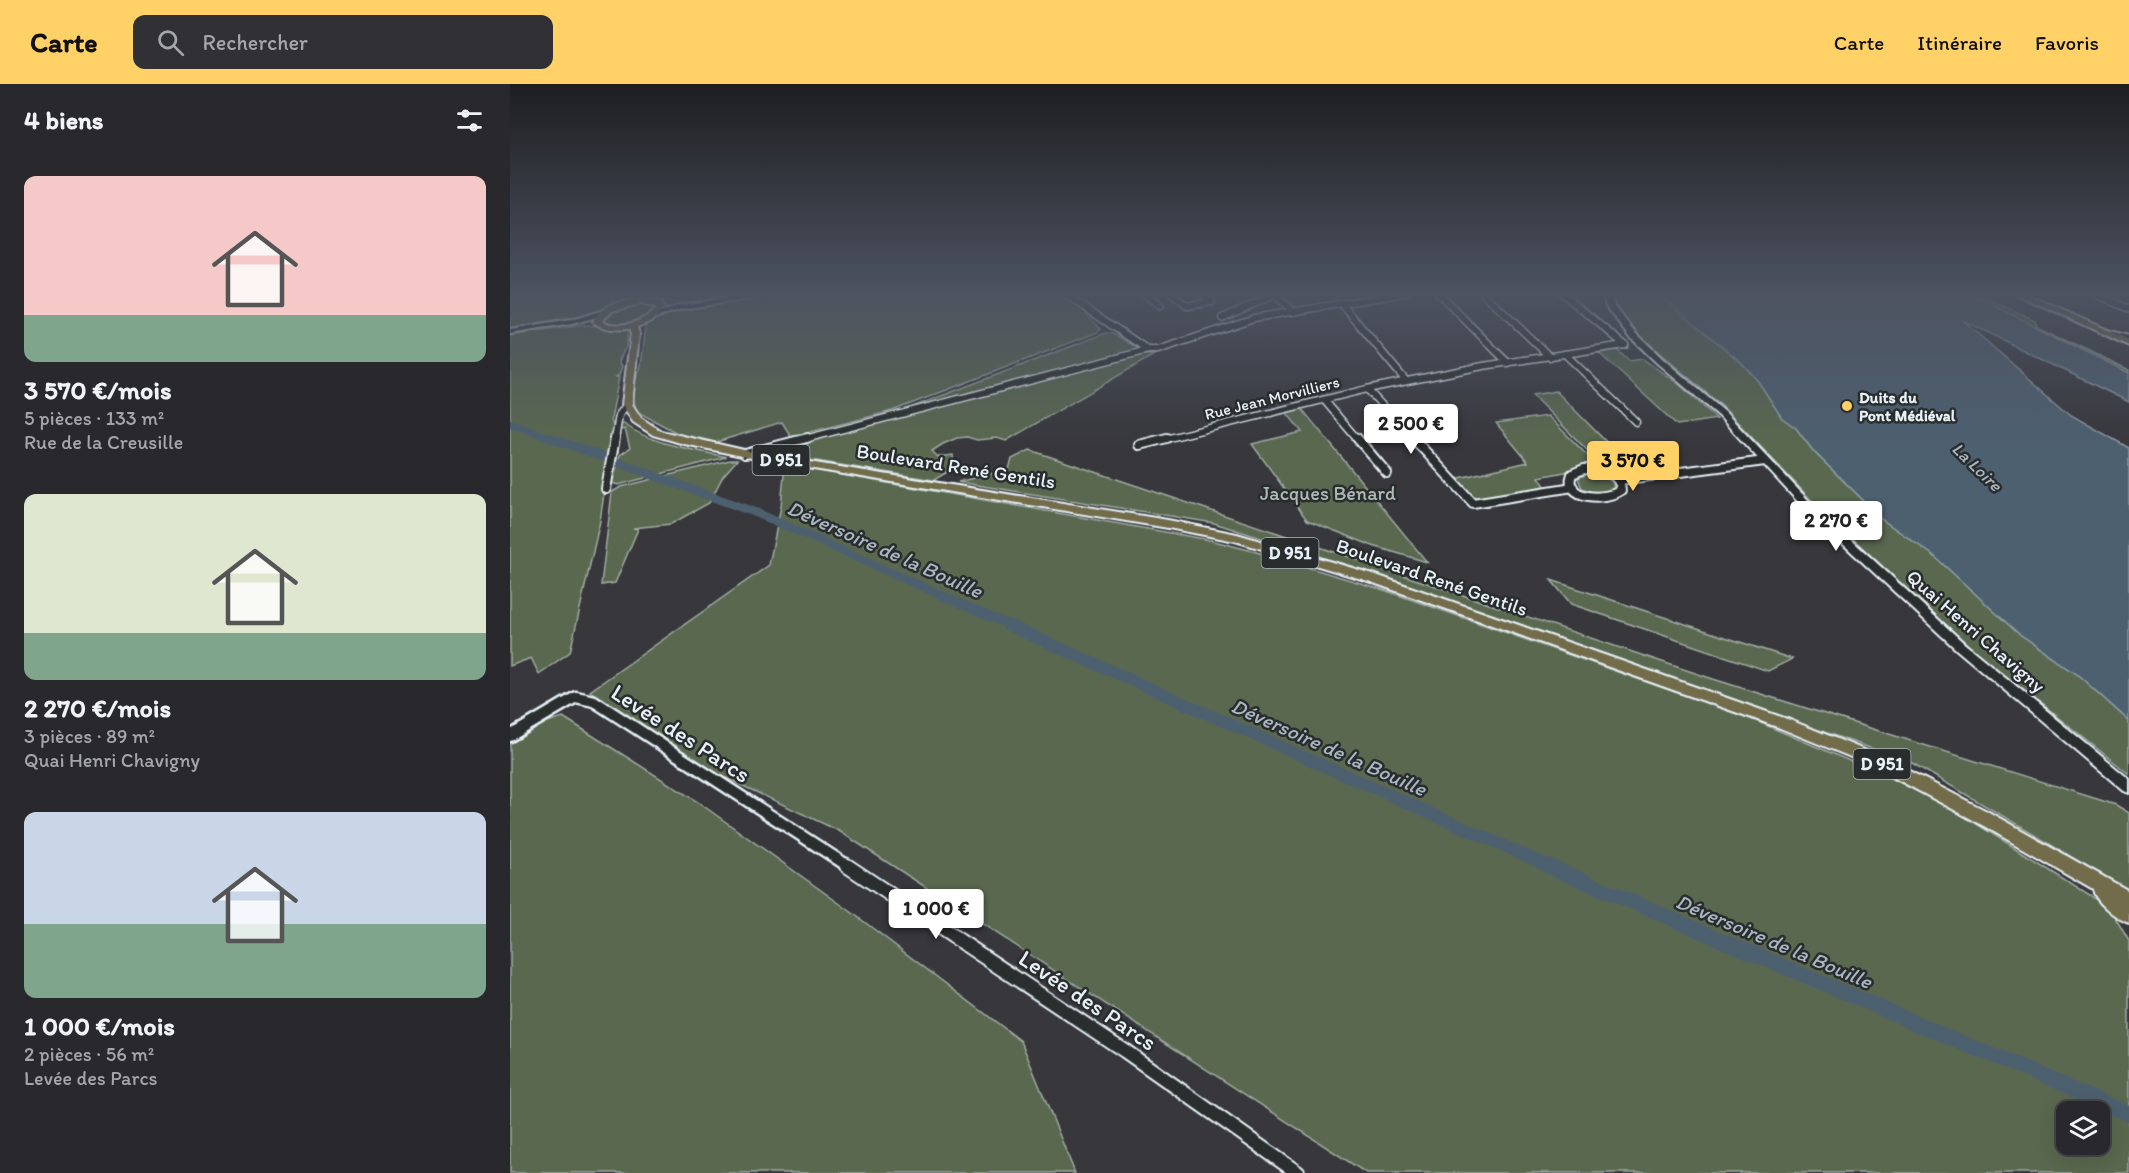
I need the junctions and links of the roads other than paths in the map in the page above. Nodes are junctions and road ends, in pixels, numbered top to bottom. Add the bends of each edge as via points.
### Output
1 (635, 344) edge
2 (1138, 344) edge
3 (1177, 344) edge
4 (1375, 344) edge
5 (1489, 344) edge
6 (1536, 344) edge
7 (1624, 344) edge
8 (1643, 344) edge
9 (1148, 351) junction
10 (1565, 354) junction
11 (1550, 357) junction
12 (1508, 363) junction
13 (1406, 381) junction
14 (1367, 389) junction
15 (1324, 400) junction
16 (627, 404) junction
17 (1636, 422) dead end
18 (1138, 445) dead end
19 (745, 454) junction
20 (1765, 461) junction
21 (1387, 474) dead end
22 (1619, 480) junction
23 (1573, 487) junction
24 (606, 489) dead end
25 (510, 736) edge
26 (2129, 787) edge
27 (2048, 853) junction
28 (2129, 901) edge
29 (2129, 915) edge
30 (1298, 1173) edge

1 - 16 main road
2 - 9 street
3 - 9 street
4 - 13 street
5 - 12 street
6 - 11 street
7 - 10 street, Rue Jean Morvilliers
8 - 20 main road, Quai Henri Chavigny via 1722,414
9 - 19 street
10 - 11 street, Rue Jean Morvilliers
10 - 17 street
11 - 12 street, Rue Jean Morvilliers
12 - 13 street, Rue Jean Morvilliers
13 - 14 street, Rue Jean Morvilliers
14 - 15 street, Rue Jean Morvilliers
14 - 23 street via 1473,503
15 - 18 street, Rue Jean Morvilliers
15 - 21 street
16 - 19 main road, Boulevard René Gentils / D 951 via 637,420 657,433
16 - 24 street via 619,415
19 - 27 main road, Boulevard René Gentils / D 951 via 1168,524 1299,555 1785,724 1876,761
20 - 22 street
20 - 26 main road, Quai Henri Chavigny via 1961,647
22 - 23 street via 1621,490 1611,497 1594,497
22 - 23 street via 1601,470 1584,469 1572,474
25 - 30 street, Levée des Parcs via 576,697 594,701 929,918 1159,1073
27 - 28 main road, Boulevard René Gentils / D 951
27 - 29 main road, Boulevard René Gentils / D 951

